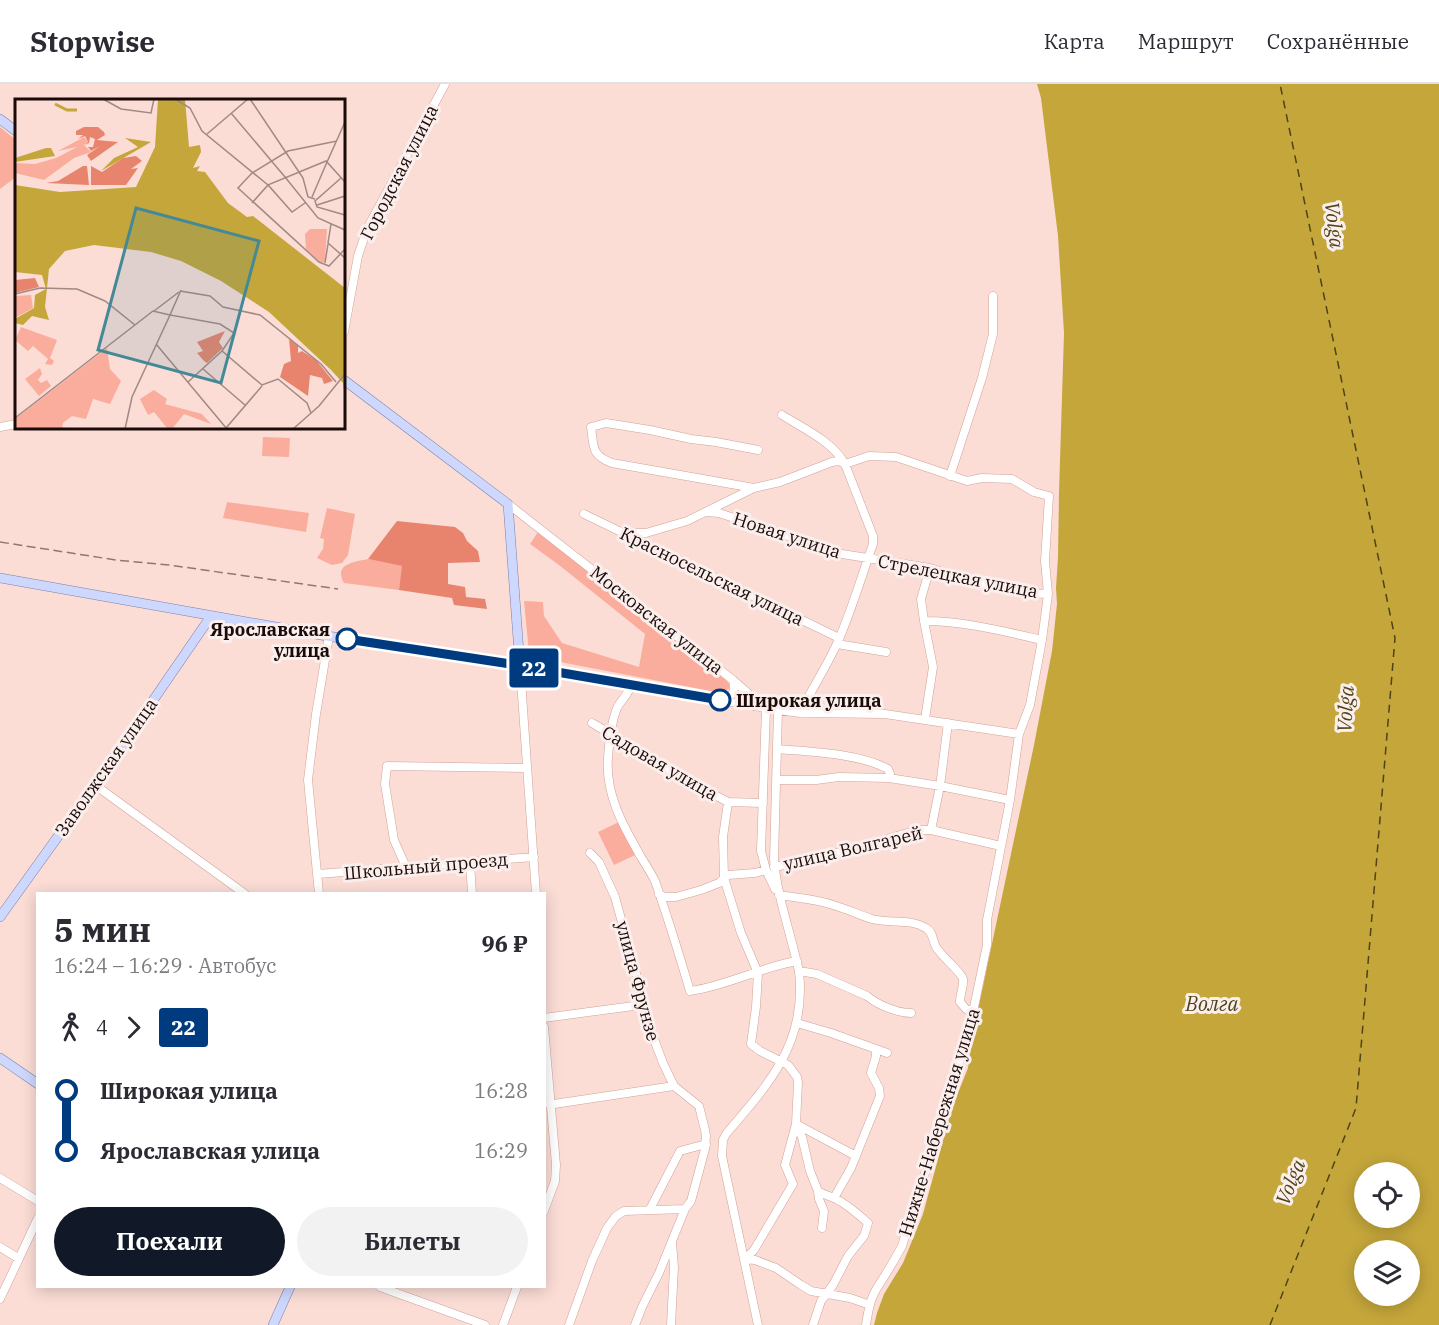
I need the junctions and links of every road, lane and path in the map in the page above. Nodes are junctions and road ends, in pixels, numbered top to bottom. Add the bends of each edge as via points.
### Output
1 (445, 84) edge
2 (0, 119) edge
3 (15, 130) edge
4 (993, 296) dead end
5 (345, 327) edge
6 (345, 381) edge
7 (782, 415) dead end
8 (15, 423) edge
9 (0, 427) edge
10 (758, 450) dead end
11 (845, 464) junction
12 (950, 476) junction
13 (754, 488) junction
14 (508, 504) junction
15 (706, 512) junction
16 (584, 514) dead end
17 (625, 533) junction
18 (868, 558) junction
19 (930, 568) junction
20 (0, 578) edge
21 (1048, 594) junction
22 (211, 616) junction
23 (924, 621) junction
24 (328, 636) junction
25 (1042, 640) junction
26 (838, 641) junction
27 (886, 652) dead end
28 (520, 666) junction
29 (733, 680) junction
30 (631, 685) junction
31 (723, 701) junction
32 (766, 709) junction
33 (778, 710) junction
34 (800, 713) junction
35 (924, 719) junction
36 (592, 723) dead end
37 (948, 723) junction
38 (612, 734) junction
39 (1018, 734) junction
40 (777, 749) junction
41 (527, 768) junction
42 (889, 778) junction
43 (776, 780) junction
44 (95, 785) junction
45 (940, 786) junction
46 (1010, 800) junction
47 (728, 802) junction
48 (763, 803) junction
49 (931, 830) junction
50 (1001, 846) junction
51 (590, 853) dead end
52 (534, 857) junction
53 (470, 862) junction
54 (405, 867) junction
55 (774, 867) junction
56 (766, 870) junction
57 (318, 874) junction
58 (724, 878) junction
59 (242, 892) edge
60 (319, 892) edge
61 (472, 892) edge
62 (536, 892) edge
63 (659, 894) junction
64 (779, 895) junction
65 (0, 917) edge
66 (797, 962) junction
67 (799, 971) junction
68 (758, 973) junction
69 (641, 1005) junction
70 (973, 1012) junction
71 (911, 1013) dead end
72 (546, 1018) edge
73 (797, 1023) junction
74 (876, 1049) junction
75 (887, 1053) dead end
76 (0, 1058) edge
77 (782, 1062) junction
78 (546, 1065) edge
79 (36, 1083) edge
80 (674, 1086) junction
81 (548, 1103) edge
82 (796, 1124) junction
83 (706, 1140) junction
84 (723, 1140) junction
85 (856, 1156) junction
86 (0, 1178) edge
87 (818, 1191) junction
88 (834, 1198) junction
89 (36, 1200) edge
90 (546, 1206) edge
91 (650, 1209) junction
92 (685, 1209) junction
93 (36, 1222) edge
94 (822, 1228) dead end
95 (672, 1239) junction
96 (0, 1247) edge
97 (18, 1258) junction
98 (745, 1259) junction
99 (290, 1288) edge
100 (383, 1288) edge
101 (517, 1288) edge
102 (826, 1293) junction
103 (0, 1299) edge
104 (870, 1305) junction
105 (273, 1325) edge
106 (485, 1325) edge
107 (503, 1325) edge
108 (569, 1325) edge
109 (635, 1325) edge
110 (671, 1325) edge
111 (758, 1325) edge
112 (813, 1325) edge
113 (866, 1325) edge

1 - 5 street, Городская улица via 367,229
2 - 3 main road
4 - 12 street via 993,334
6 - 14 main road, Московская улица
7 - 11 street via 832,447
8 - 9 street
10 - 13 street via 606,423 591,427 601,459
11 - 12 street via 869,456 896,457
11 - 13 street via 832,462
11 - 18 street via 873,536
12 - 21 street, Нижне-Набережная улица via 967,481 1012,479 1049,496 1045,561
13 - 15 street
14 - 28 main road
14 - 29 street, Московская улица
15 - 17 street via 646,533
15 - 18 street, Новая улица via 726,515 842,554
16 - 17 street, Красносельская улица
17 - 26 street, Красносельская улица
18 - 19 street, Стрелецкая улица
18 - 26 street
19 - 21 street, Стрелецкая улица via 986,585
19 - 23 street via 921,599
20 - 22 main road
21 - 25 street, Нижне-Набережная улица
22 - 24 main road
22 - 44 main road, Заволжская улица
23 - 25 street via 993,629
23 - 35 street via 933,667
24 - 28 main road
24 - 57 street via 308,780
25 - 39 street, Нижне-Набережная улица via 1030,705
26 - 27 street, Красносельская улица
26 - 34 street
28 - 30 street
28 - 41 street
29 - 31 street via 732,697
29 - 32 street, Московская улица
30 - 31 street
30 - 38 street via 616,711
31 - 32 street
32 - 33 street
32 - 48 street
33 - 34 street
33 - 40 street
34 - 35 street via 885,714
35 - 37 street
36 - 38 street, Садовая улица
37 - 39 street
37 - 45 street
38 - 47 street, Садовая улица
38 - 63 street via 608,758 612,798
39 - 46 street, Нижне-Набережная улица
40 - 42 street via 854,758 881,765 888,769
40 - 43 street
41 - 52 street
41 - 54 street via 387,766 385,784 394,840
42 - 43 street
42 - 45 street
43 - 55 street
44 - 59 street
44 - 65 main road, Заволжская улица
45 - 46 street
45 - 49 street
46 - 50 street, Нижне-Набережная улица
47 - 48 street, Садовая улица
47 - 58 street via 723,837
48 - 56 street via 761,851
49 - 50 street, улица Волгарей
49 - 55 street, улица Волгарей via 907,832
50 - 70 street, Нижне-Набережная улица
51 - 69 street, улица Фрунзе via 598,861 615,897
52 - 53 street, Школьный проезд
52 - 62 street
53 - 54 street, Школьный проезд
53 - 61 street
54 - 57 street, Школьный проезд
55 - 64 street
56 - 58 street
56 - 64 street
57 - 60 street
58 - 63 street via 676,897
58 - 68 street
63 - 68 street via 690,992
64 - 66 street
64 - 70 street via 928,929 936,947 961,974 960,1002
66 - 67 street
66 - 68 street
67 - 71 street via 817,974 873,1001
67 - 73 street
68 - 77 street via 751,1044
69 - 72 street
69 - 80 street, улица Фрунзе
70 - 104 street, Нижне-Набережная улица via 902,1246
73 - 74 street
73 - 77 street
74 - 75 street
74 - 85 street via 871,1073 880,1096
76 - 79 main road
77 - 82 street via 794,1071 798,1082
77 - 84 street
78 - 81 street
80 - 81 street
80 - 83 street, улица Фрунзе via 699,1106
81 - 90 street via 556,1165
82 - 85 street
82 - 87 street
82 - 98 street via 785,1165 793,1184
83 - 84 street
83 - 91 street via 680,1151
83 - 92 street via 691,1201
84 - 98 street via 722,1156
85 - 88 street
86 - 89 street
87 - 88 street
87 - 94 street via 824,1211
88 - 102 street via 868,1223 864,1236
91 - 92 street
91 - 108 street via 624,1211 607,1228
92 - 95 street
93 - 97 street
95 - 109 street
95 - 110 street
96 - 97 street
97 - 103 street
98 - 102 street via 776,1268 811,1291
98 - 111 street
99 - 105 main road
100 - 106 street
101 - 107 street
102 - 104 street
102 - 112 street
104 - 113 street, Нижне-Набережная улица

